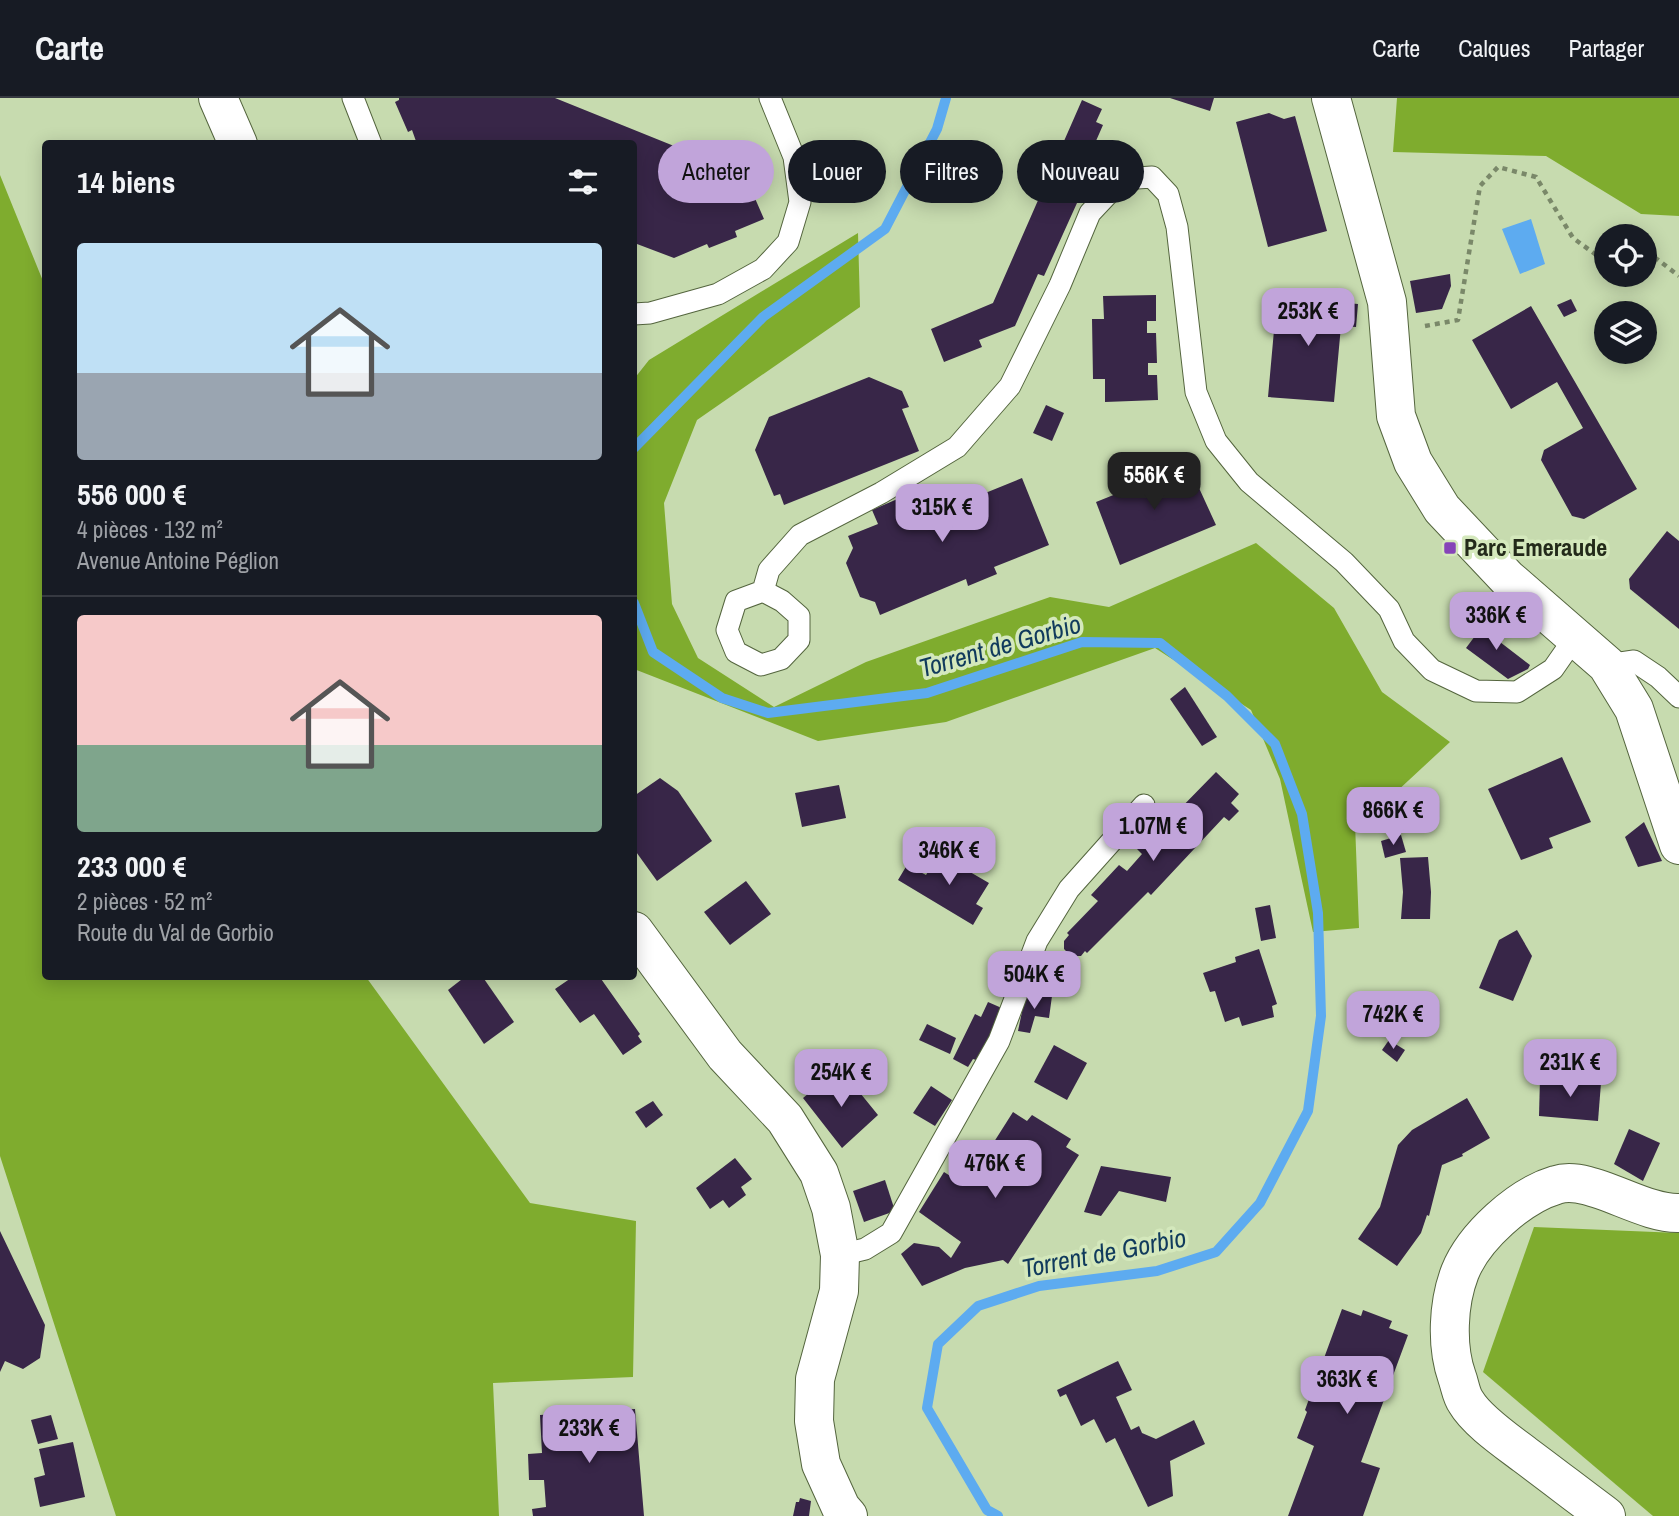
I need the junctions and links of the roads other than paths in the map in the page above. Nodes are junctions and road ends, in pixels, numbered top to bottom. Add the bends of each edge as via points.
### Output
1 (218, 98) edge
2 (354, 98) edge
3 (771, 98) edge
4 (1331, 98) edge
5 (236, 140) edge
6 (370, 140) edge
7 (637, 314) edge
8 (763, 591) dead end
9 (1576, 636) junction
10 (1607, 665) junction
11 (1679, 696) edge
12 (1144, 805) dead end
13 (1679, 845) edge
14 (637, 935) edge
15 (1679, 1213) edge
16 (840, 1255) junction
17 (1599, 1514) edge
18 (848, 1516) edge

1 - 5 street
2 - 6 lane
3 - 7 lane via 794,157 800,202 788,242 763,269 718,294
4 - 9 street via 1387,302 1396,416 1413,461 1442,509 1507,578
8 - 9 lane via 769,570 800,535 957,447 1010,386 1090,212 1122,178 1152,177 1168,194 1177,227 1196,392 1216,441 1249,482 1344,562 1390,608 1404,640 1432,670 1476,691 1517,692 1553,669
9 - 10 street
10 - 11 lane via 1634,661
10 - 13 street via 1634,709
12 - 16 lane via 1069,889 1037,941 999,1041 891,1233 865,1249
14 - 16 street via 725,1055 792,1130 819,1173
15 - 17 street via 1632,1203 1590,1185 1558,1184 1520,1203 1487,1231 1460,1272 1449,1322 1451,1360 1466,1402 1495,1432
16 - 18 street via 839,1291 815,1379 814,1421 821,1464

